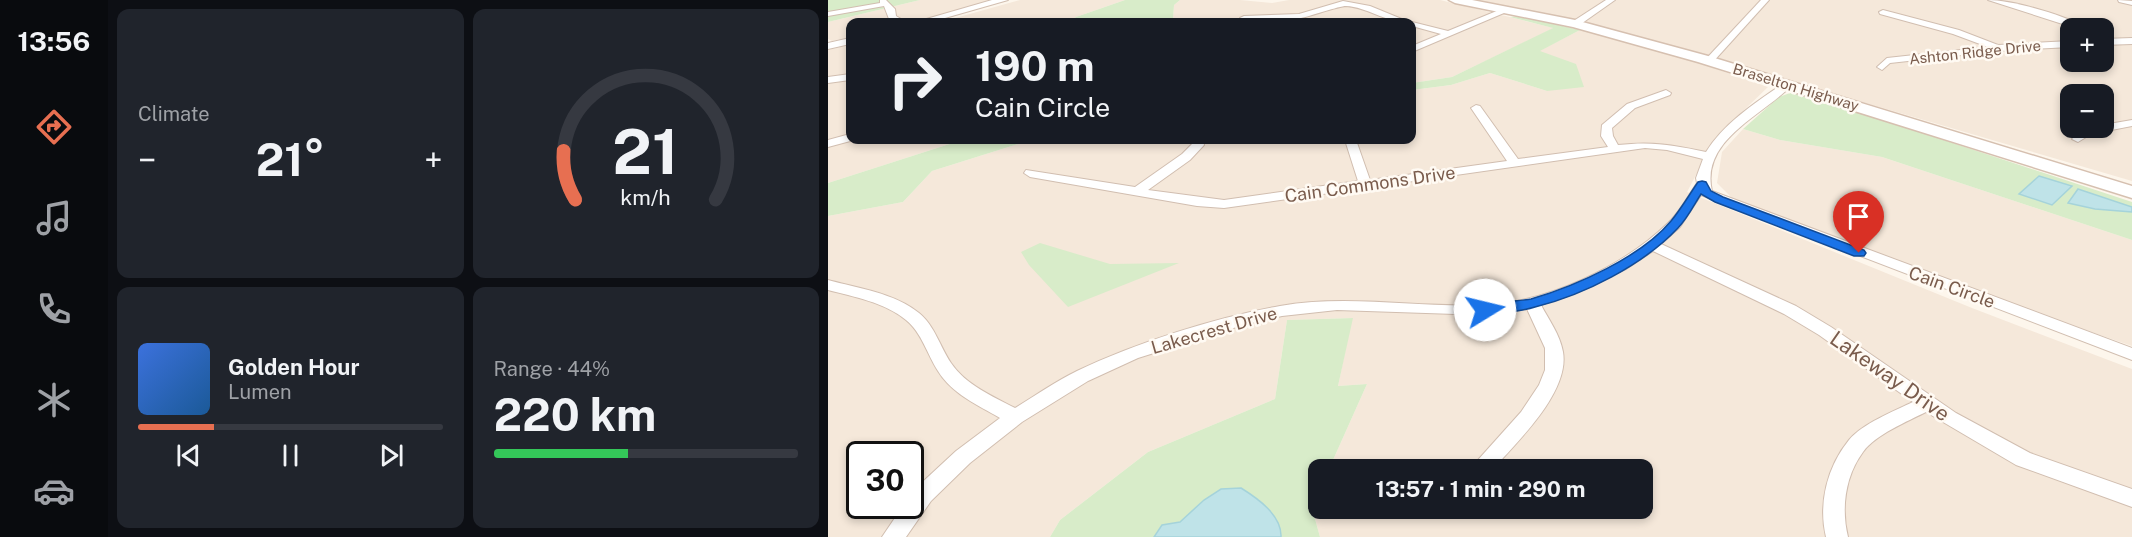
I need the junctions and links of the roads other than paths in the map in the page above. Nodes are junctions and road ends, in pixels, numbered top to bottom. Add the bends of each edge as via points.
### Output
1 (1003, 0) edge
2 (1458, 0) edge
3 (1611, 0) edge
4 (1765, 0) edge
5 (1992, 0) edge
6 (2122, 0) edge
7 (884, 2) edge
8 (2132, 3) edge
9 (1507, 10) junction
10 (1883, 12) dead end
11 (828, 14) edge
12 (894, 18) edge
13 (936, 18) edge
14 (1244, 18) dead end
15 (1394, 18) edge
16 (2060, 20) edge
17 (1575, 24) junction
18 (1416, 25) edge
19 (1449, 34) junction
20 (2132, 41) edge
21 (846, 42) edge
22 (2114, 42) edge
23 (2060, 45) edge
24 (828, 46) edge
25 (1416, 47) edge
26 (1998, 48) junction
27 (1709, 61) junction
28 (1882, 67) dead end
29 (846, 78) edge
30 (828, 80) edge
31 (1787, 85) junction
32 (1666, 93) dead end
33 (1476, 108) dead end
34 (2132, 123) edge
35 (846, 138) edge
36 (2078, 140) dead end
37 (828, 144) edge
38 (1198, 144) edge
39 (1351, 144) edge
40 (1615, 149) junction
41 (1711, 157) junction
42 (1515, 163) junction
43 (1030, 173) dead end
44 (1365, 185) junction
45 (1702, 185) junction
46 (1137, 192) junction
47 (2132, 192) edge
48 (1652, 246) junction
49 (828, 285) edge
50 (1532, 303) junction
51 (2132, 354) edge
52 (1927, 403) junction
53 (1015, 417) junction
54 (1489, 459) edge
55 (2132, 498) edge
56 (893, 537) edge
57 (1837, 537) edge

1 - 13 street
2 - 9 main road, Braselton Highway
3 - 17 street
4 - 27 street
5 - 16 street
6 - 8 street
7 - 11 street
7 - 12 street
9 - 17 main road, Braselton Highway
9 - 19 street
10 - 26 street
14 - 15 street via 1299,16 1343,3
17 - 27 main road, Braselton Highway
18 - 19 street
19 - 25 street
20 - 22 street
21 - 24 street
23 - 26 street, Ashton Ridge Drive
26 - 28 street, Ashton Ridge Drive via 1887,61
27 - 31 main road, Braselton Highway
29 - 30 street
31 - 41 street via 1733,128
31 - 47 main road, Braselton Highway
32 - 40 street via 1631,106 1606,127
33 - 42 street
34 - 36 street via 2086,131
35 - 37 street
38 - 46 street
39 - 44 street
40 - 41 street, Cain Commons Drive via 1645,145
40 - 42 street, Cain Commons Drive
41 - 45 street via 1703,172
42 - 44 street, Cain Commons Drive
43 - 46 street, Cain Commons Drive
44 - 46 street, Cain Commons Drive via 1224,204
45 - 48 street, Lakecrest Drive via 1675,224
45 - 51 street, Cain Circle via 1706,193 1719,200
48 - 50 street, Lakecrest Drive via 1621,266
48 - 52 street, Lakeway Drive via 1790,310
49 - 53 street via 903,310 931,338 952,377
50 - 53 street, Lakecrest Drive via 1485,310 1338,305 1282,311 1132,354 1082,376
50 - 54 street via 1551,337 1555,357 1551,379 1537,404
52 - 55 street, Lakeway Drive via 2023,459
52 - 57 street via 1885,424 1856,445 1838,480 1833,520
53 - 56 street, Lakecrest Drive via 963,457 923,495

